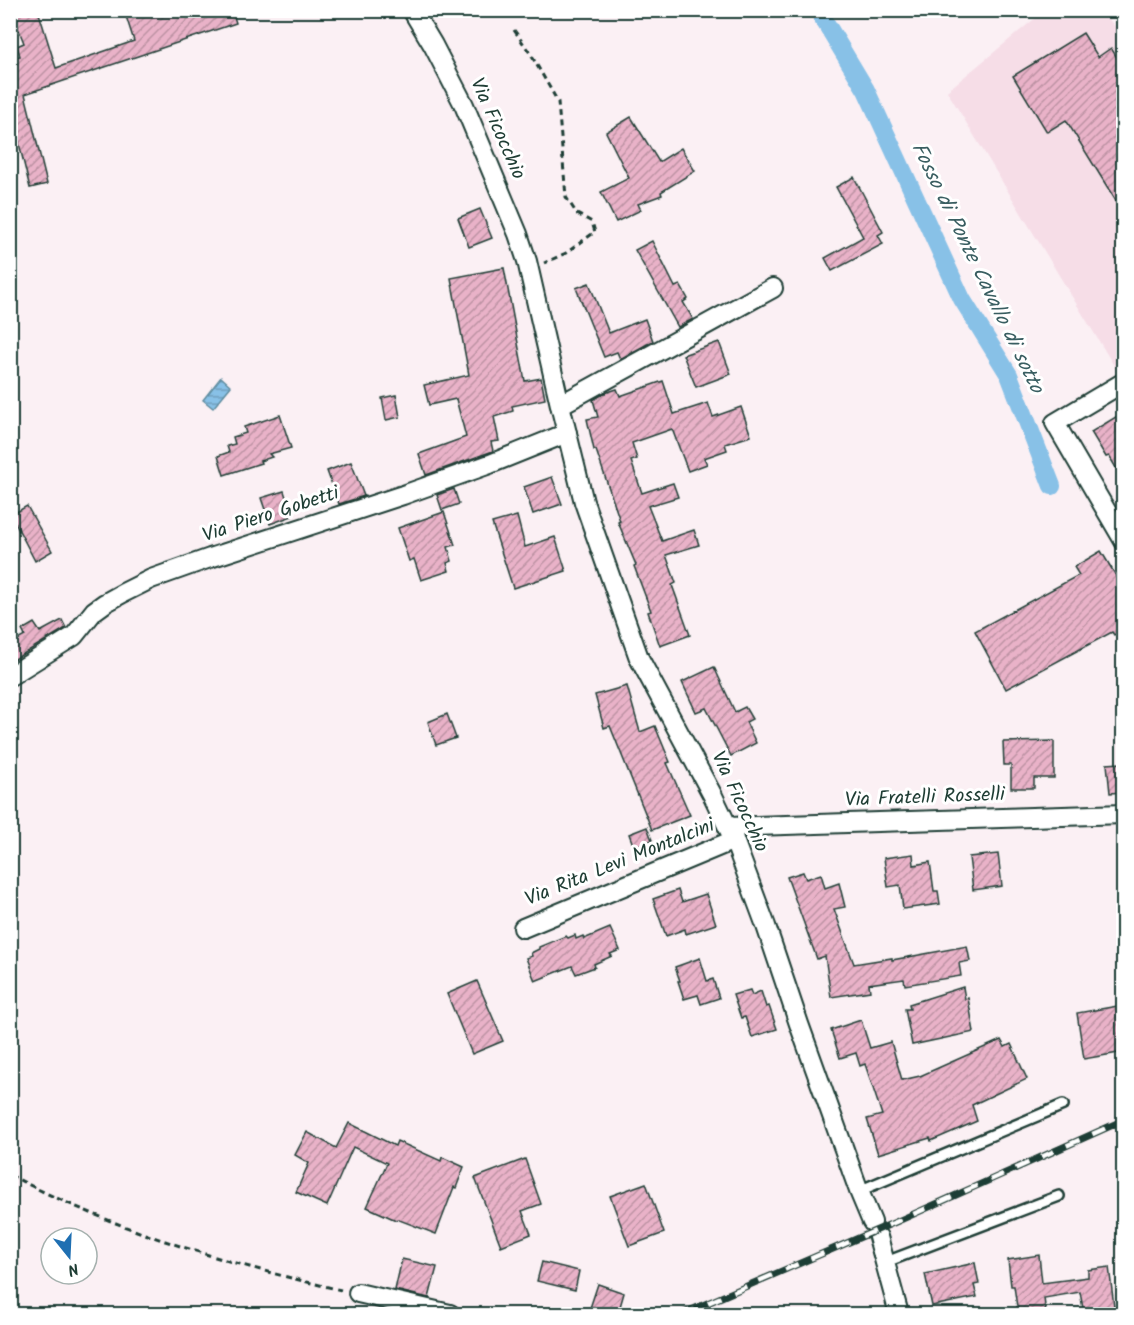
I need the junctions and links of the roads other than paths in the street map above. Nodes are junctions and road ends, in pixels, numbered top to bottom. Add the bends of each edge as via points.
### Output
1 (412, 10) edge
2 (773, 288) dead end
3 (1124, 382) edge
4 (560, 405) junction
5 (567, 433) junction
6 (1124, 541) edge
7 (10, 676) edge
8 (1124, 814) edge
9 (731, 833) junction
10 (523, 927) dead end
11 (1063, 1106) dead end
12 (859, 1191) junction
13 (1059, 1196) dead end
14 (886, 1262) junction
15 (358, 1293) road end
16 (450, 1314) edge
17 (899, 1314) edge

1 - 4 street, Via Ficocchio via 464,105 518,234
2 - 4 street
3 - 6 street via 1055,423
4 - 5 street, Via Ficocchio
5 - 7 street, Via Piero Gobetti via 403,495 151,579 105,603 74,636
5 - 9 street, Via Ficocchio via 584,502 639,658
8 - 9 street, Via Fratelli Rosselli
9 - 10 street, Via Rita Levi Montalcini
9 - 12 street, Via Ficocchio
11 - 12 lane
12 - 14 street, Via Ficocchio
13 - 14 lane
14 - 17 street, Via Ficocchio
15 - 16 street

